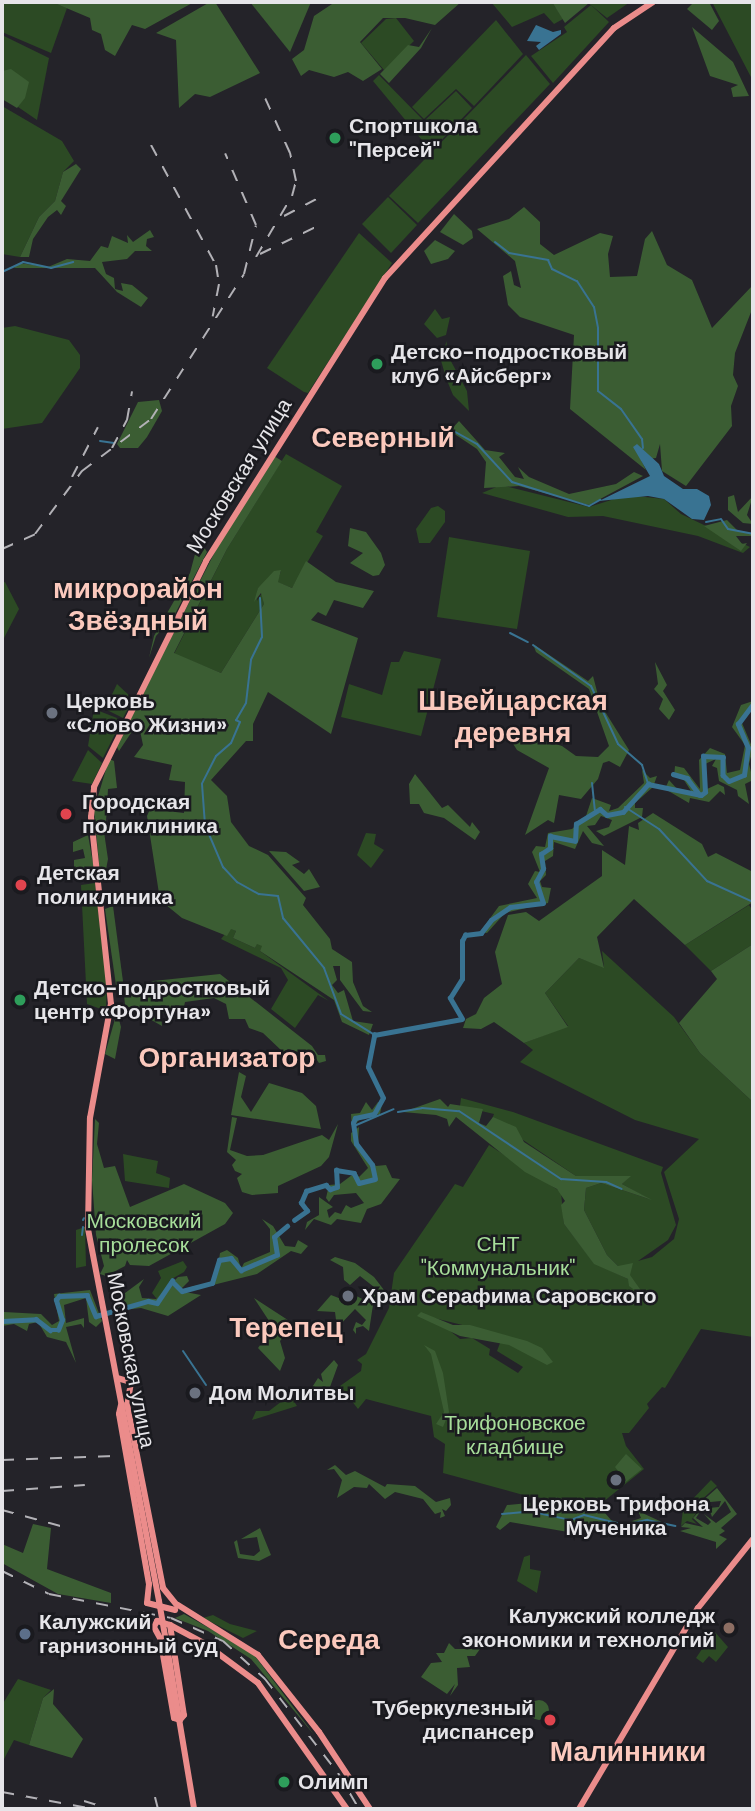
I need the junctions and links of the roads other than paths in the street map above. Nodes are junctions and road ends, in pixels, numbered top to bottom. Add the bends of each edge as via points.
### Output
1 (653, 2) edge
2 (660, 2) edge
3 (384, 280) junction
4 (117, 1378) junction
5 (125, 1404) junction
6 (125, 1417) junction
7 (753, 1539) edge
8 (175, 1608) junction
9 (170, 1625) junction
10 (158, 1634) junction
11 (171, 1635) junction
12 (193, 1638) junction
13 (180, 1720) junction
14 (194, 1809) edge
15 (346, 1809) edge
16 (370, 1809) edge
17 (579, 1809) edge

1 - 3 main road, Московская улица via 614,27
2 - 3 main road, Московская улица via 617,30
3 - 4 main road, Московская улица via 206,561 94,788 91,817 111,1004 89,1138 88,1228
4 - 5 main road, Московская улица
4 - 5 main road via 131,1382
5 - 6 main road
6 - 8 main road via 163,1588
6 - 8 main road via 148,1576 146,1603
6 - 13 main road, Московская улица, bridge
7 - 17 main road via 691,1619
8 - 16 main road via 223,1630 258,1655 319,1732
9 - 10 main road via 157,1621
9 - 11 main road
9 - 12 main road
10 - 11 main road
10 - 13 main road
11 - 12 main road
11 - 13 main road
12 - 15 main road via 269,1695
13 - 14 main road, Московская улица

